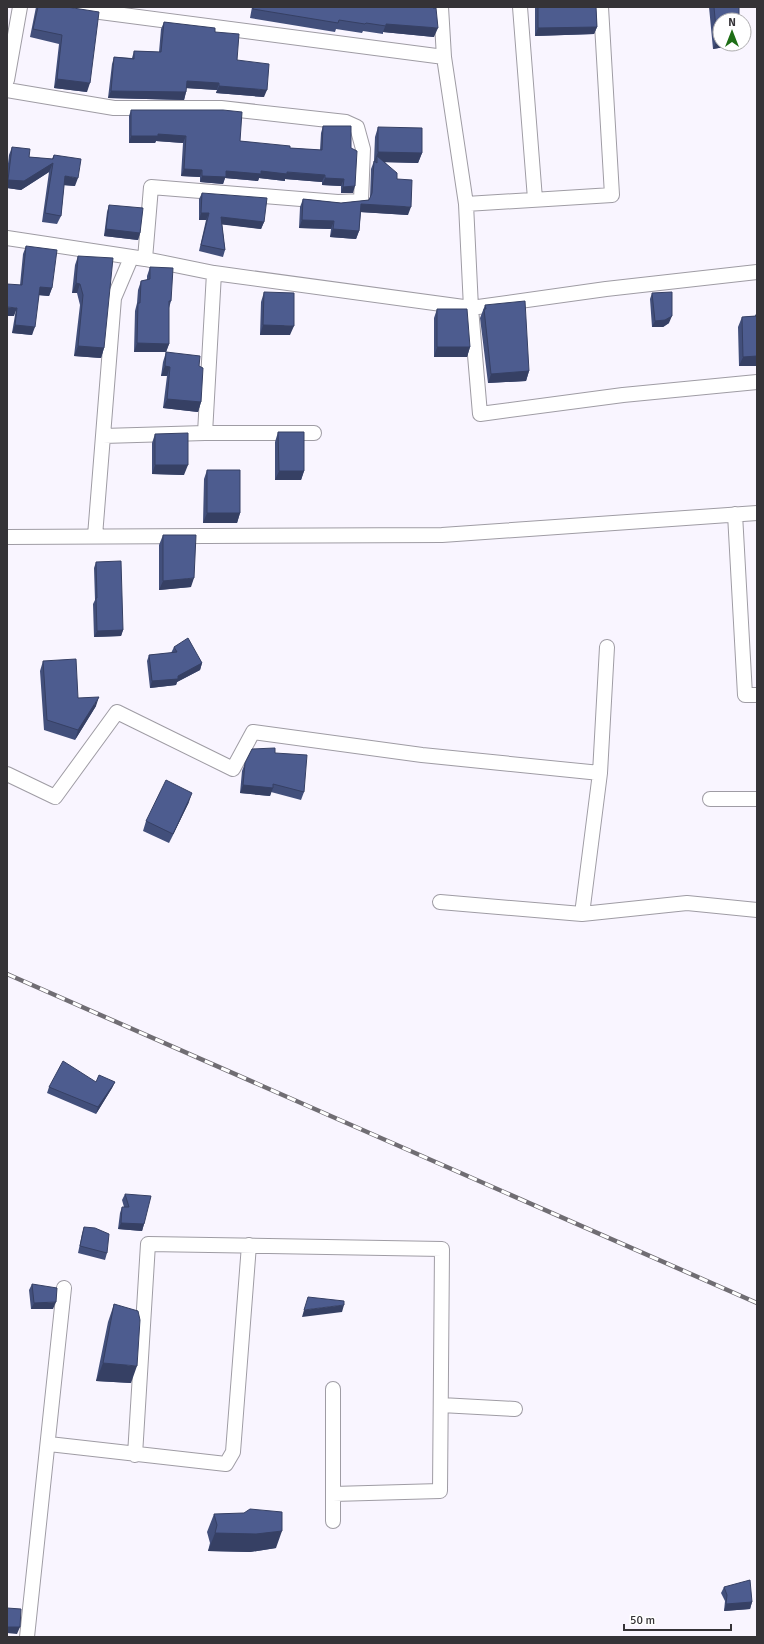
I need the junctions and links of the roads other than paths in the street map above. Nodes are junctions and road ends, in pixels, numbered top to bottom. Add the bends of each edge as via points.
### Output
1 (20, 7) edge
2 (62, 7) edge
3 (441, 7) edge
4 (520, 7) edge
5 (601, 7) edge
6 (444, 57) junction
7 (7, 80) edge
8 (7, 90) edge
9 (535, 200) junction
10 (466, 204) junction
11 (7, 238) edge
12 (131, 258) junction
13 (145, 259) junction
14 (757, 272) edge
15 (214, 273) junction
16 (471, 308) junction
17 (757, 382) edge
18 (205, 433) junction
19 (314, 433) dead end
20 (103, 436) junction
21 (757, 513) edge
22 (735, 514) junction
23 (95, 536) junction
24 (7, 537) edge
25 (607, 647) dead end
26 (757, 695) edge
27 (600, 772) junction
28 (7, 774) edge
29 (710, 799) dead end
30 (757, 799) edge
31 (440, 902) dead end
32 (757, 910) edge
33 (582, 914) junction
34 (249, 1245) junction
35 (64, 1288) dead end
36 (333, 1389) dead end
37 (441, 1405) junction
38 (515, 1409) dead end
39 (49, 1444) junction
40 (135, 1455) junction
41 (333, 1494) junction
42 (333, 1521) dead end
43 (27, 1637) edge

1 - 7 street
2 - 6 street
3 - 6 street
4 - 9 street
5 - 9 street via 612,195
6 - 10 street
8 - 13 street via 114,108 221,108 346,122 356,127 363,149 361,201 338,202 151,187
9 - 10 street
10 - 16 street
11 - 12 street
12 - 13 street
12 - 20 street via 114,298
13 - 15 street
14 - 16 street
15 - 16 street
15 - 18 street
16 - 17 street via 480,414
18 - 19 street
18 - 20 street
20 - 23 street
21 - 22 street
22 - 23 street via 442,535
22 - 26 street via 745,695
23 - 24 street
25 - 27 street
27 - 28 street via 422,755 253,732 233,769 117,712 55,797
27 - 33 street
29 - 30 street
31 - 33 street
32 - 33 street via 687,903
34 - 37 street via 442,1248
34 - 40 street via 148,1244
34 - 40 street via 233,1452 226,1464
35 - 39 street
36 - 41 street
37 - 38 street
37 - 41 street via 440,1491
39 - 40 street
39 - 43 street
41 - 42 street

